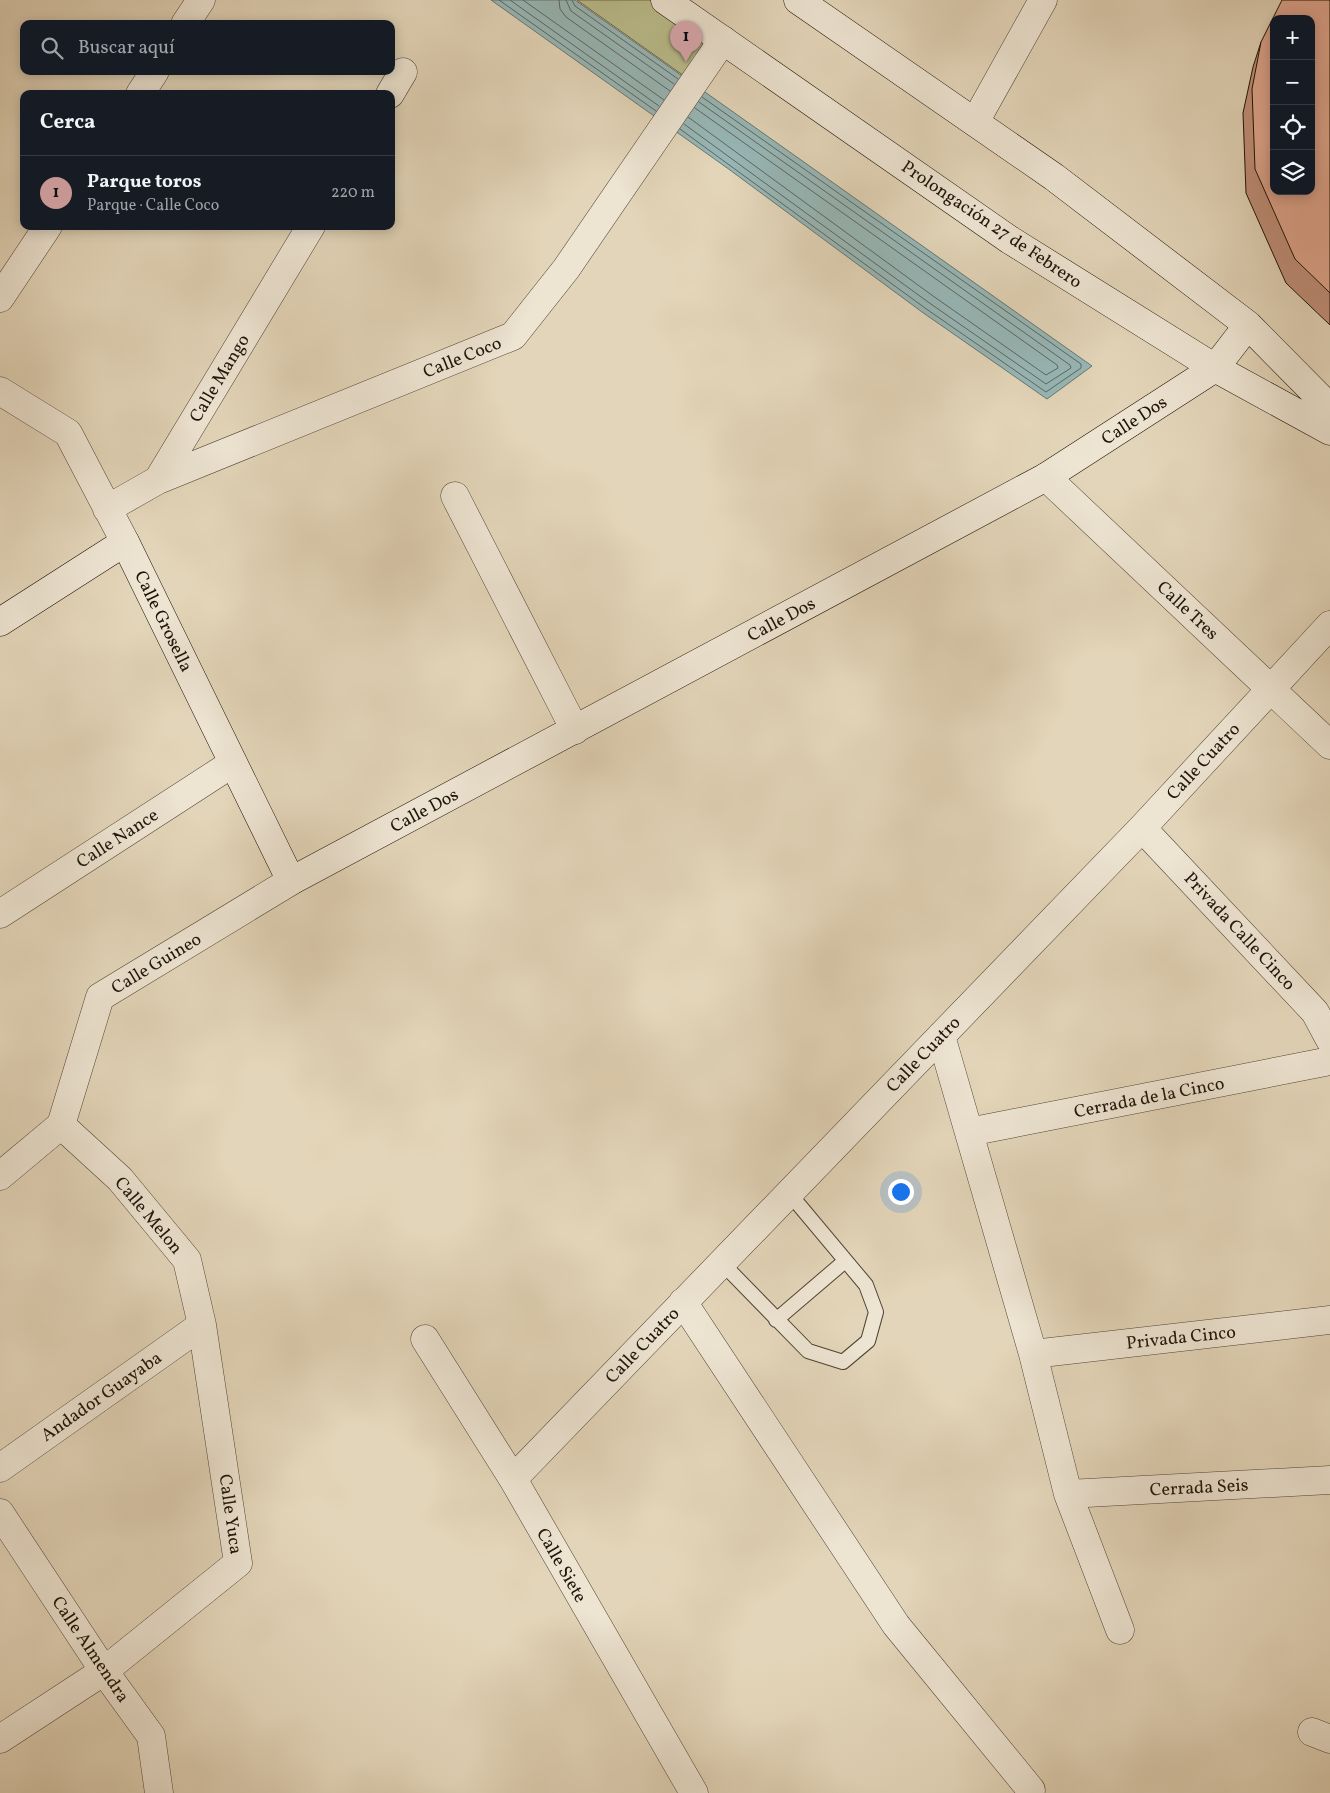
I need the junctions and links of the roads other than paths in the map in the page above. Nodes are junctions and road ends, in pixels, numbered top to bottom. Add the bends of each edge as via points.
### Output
1 (201, 0) edge
2 (665, 0) edge
3 (798, 0) edge
4 (1043, 0) edge
5 (188, 20) edge
6 (723, 40) junction
7 (152, 75) edge
8 (143, 90) edge
9 (975, 122) junction
10 (45, 230) edge
11 (309, 230) edge
12 (0, 298) edge
13 (1248, 325) junction
14 (1215, 368) junction
15 (0, 391) edge
16 (1330, 408) edge
17 (1330, 431) edge
18 (1046, 477) junction
19 (158, 480) junction
20 (455, 496) dead end
21 (107, 509) junction
22 (125, 542) junction
23 (0, 622) edge
24 (1330, 625) edge
25 (1271, 687) junction
26 (574, 730) junction
27 (1330, 744) edge
28 (233, 763) junction
29 (1142, 828) junction
30 (291, 881) junction
31 (0, 914) edge
32 (941, 1036) junction
33 (1330, 1040) edge
34 (1330, 1062) edge
35 (61, 1126) junction
36 (969, 1132) junction
37 (0, 1176) edge
38 (789, 1193) junction
39 (845, 1261) junction
40 (722, 1263) junction
41 (684, 1302) junction
42 (776, 1320) junction
43 (1330, 1320) edge
44 (202, 1325) junction
45 (424, 1340) dead end
46 (1033, 1354) junction
47 (0, 1468) edge
48 (513, 1479) junction
49 (1330, 1480) edge
50 (1068, 1494) junction
51 (0, 1513) edge
52 (1120, 1630) dead end
53 (104, 1671) junction
54 (0, 1739) edge
55 (1031, 1790) dead end
56 (159, 1793) edge
57 (694, 1793) edge

1 - 5 street
2 - 6 street, Prolongación 27 de Febrero
3 - 9 street
4 - 9 street
6 - 14 street, Prolongación 27 de Febrero via 1010,240
6 - 19 street, Calle Coco via 566,269 513,336
7 - 8 street
9 - 13 street via 1054,177
10 - 12 street
11 - 19 street, Calle Mango
13 - 14 street, Calle Dos
13 - 16 street
14 - 17 street, Prolongación 27 de Febrero
14 - 18 street, Calle Dos
15 - 21 street, Calle Grosella via 68,434
18 - 25 street, Calle Tres
18 - 26 street, Calle Dos
19 - 21 street, Calle Mango
20 - 26 street
21 - 22 street, Calle Grosella
22 - 23 street
22 - 28 street, Calle Grosella
24 - 25 street, Calle Cuatro
25 - 27 street, Calle Tres
25 - 29 street, Calle Cuatro
26 - 30 street, Calle Dos
28 - 30 street, Calle Grosella
28 - 31 street, Calle Nance
29 - 32 street, Calle Cuatro
29 - 33 street, Privada Calle Cinco via 1315,1012
30 - 35 street, Calle Guineo via 100,997
32 - 36 street
32 - 38 street, Calle Cuatro
34 - 36 street, Cerrada de la Cinco
35 - 37 street
35 - 44 street, Calle Melon via 120,1179 187,1260
36 - 46 street
38 - 39 lane
38 - 40 street, Calle Cuatro
39 - 42 lane
39 - 42 lane via 866,1285 876,1312 868,1341 843,1362 808,1352
40 - 41 street, Calle Cuatro
40 - 42 lane
41 - 48 street, Calle Cuatro
41 - 55 street via 896,1626
43 - 46 street, Privada Cinco
44 - 47 street, Andador Guayaba
44 - 53 street, Calle Yuca via 238,1563
45 - 48 street, Calle Siete
46 - 50 street
48 - 57 street, Calle Siete
49 - 50 street, Cerrada Seis
50 - 52 street
51 - 53 street, Calle Almendra
53 - 54 street
53 - 56 street, Calle Almendra via 151,1736

